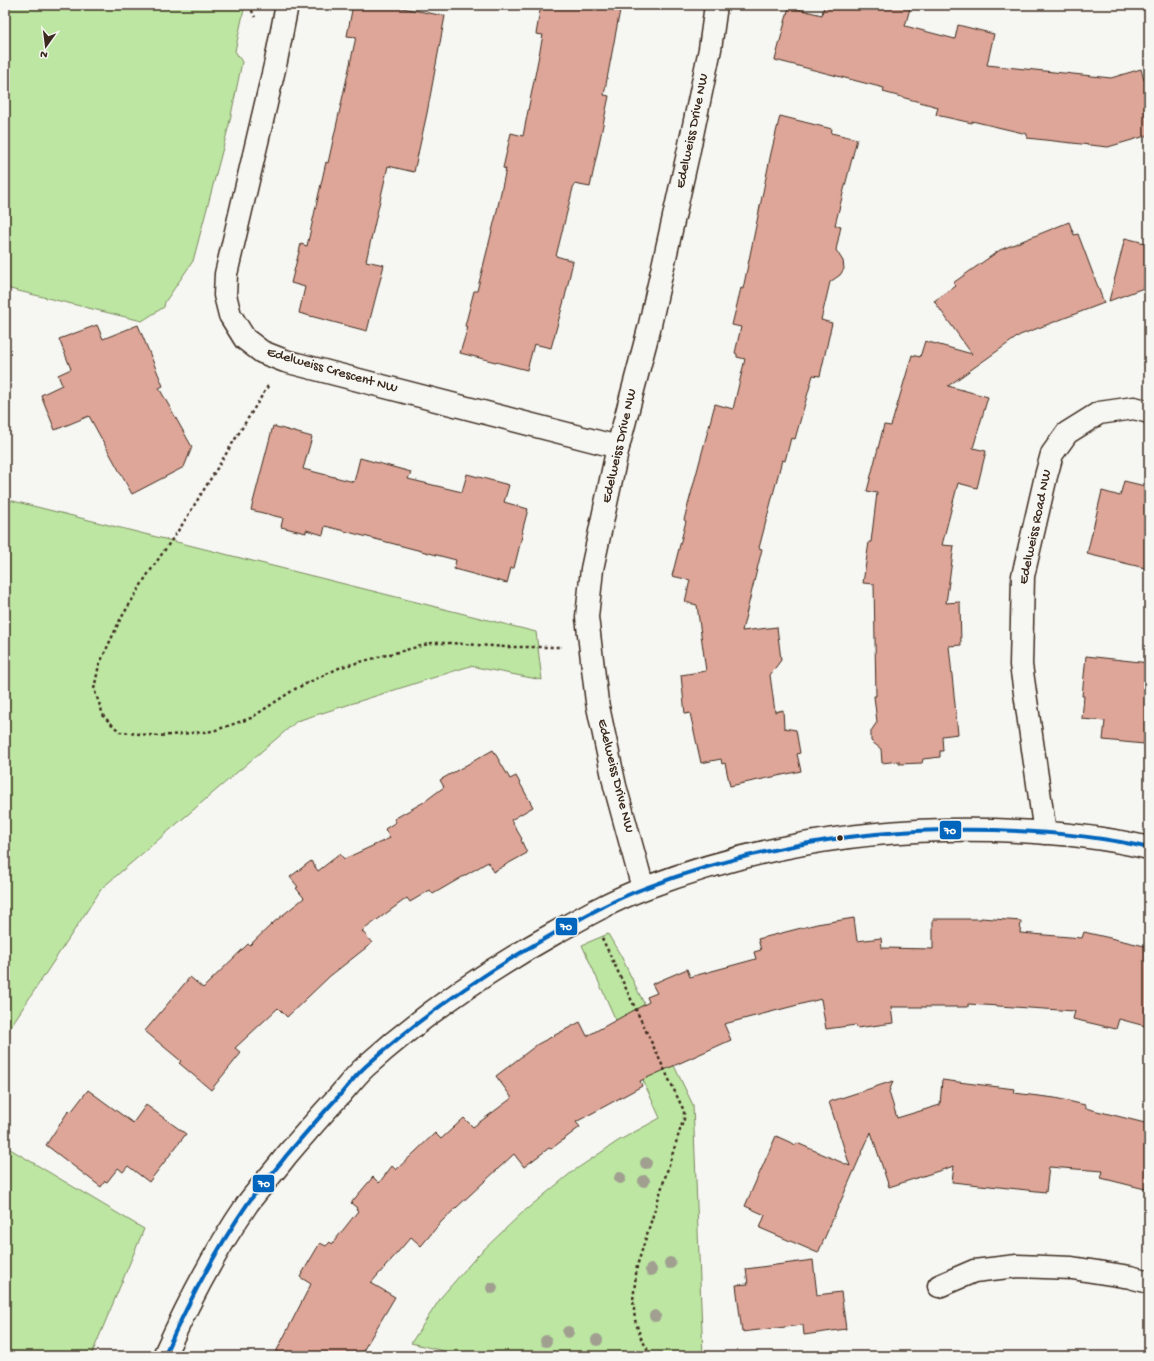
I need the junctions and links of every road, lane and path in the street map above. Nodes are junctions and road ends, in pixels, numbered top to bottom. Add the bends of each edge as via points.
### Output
1 (286, 5) edge
2 (716, 5) edge
3 (285, 361) junction
4 (1149, 412) edge
5 (618, 446) junction
6 (591, 648) junction
7 (1045, 833) junction
8 (1149, 848) edge
9 (643, 888) junction
10 (601, 935) dead end
11 (1149, 1282) edge
12 (939, 1286) dead end
13 (164, 1356) edge
14 (651, 1356) edge

1 - 3 street, Edelweiss Crescent NW via 276,61 226,274 225,295 230,315 245,339 262,352
2 - 5 street, Edelweiss Drive NW via 710,49 688,154 649,329
3 - 5 street, Edelweiss Crescent NW
3 - 6 path via 120,620 99,665 94,689 104,717 120,732 158,736 213,731 251,718 295,689 340,667 432,643
4 - 7 street, Edelweiss Road NW via 1134,408 1099,413 1067,433 1052,454 1046,476 1023,576 1021,664
5 - 6 street, Edelweiss Drive NW via 592,568 587,616
6 - 9 street, Edelweiss Drive NW via 597,702 615,786
7 - 8 street via 1088,837
7 - 9 street via 978,829 910,831 842,838 774,850 708,867
9 - 13 street via 596,910 516,955 429,1014 364,1068 308,1129 249,1202 210,1262
10 - 14 path via 684,1111 684,1119 637,1266 633,1300 634,1320
11 - 12 street via 1072,1268 1017,1266 974,1271

